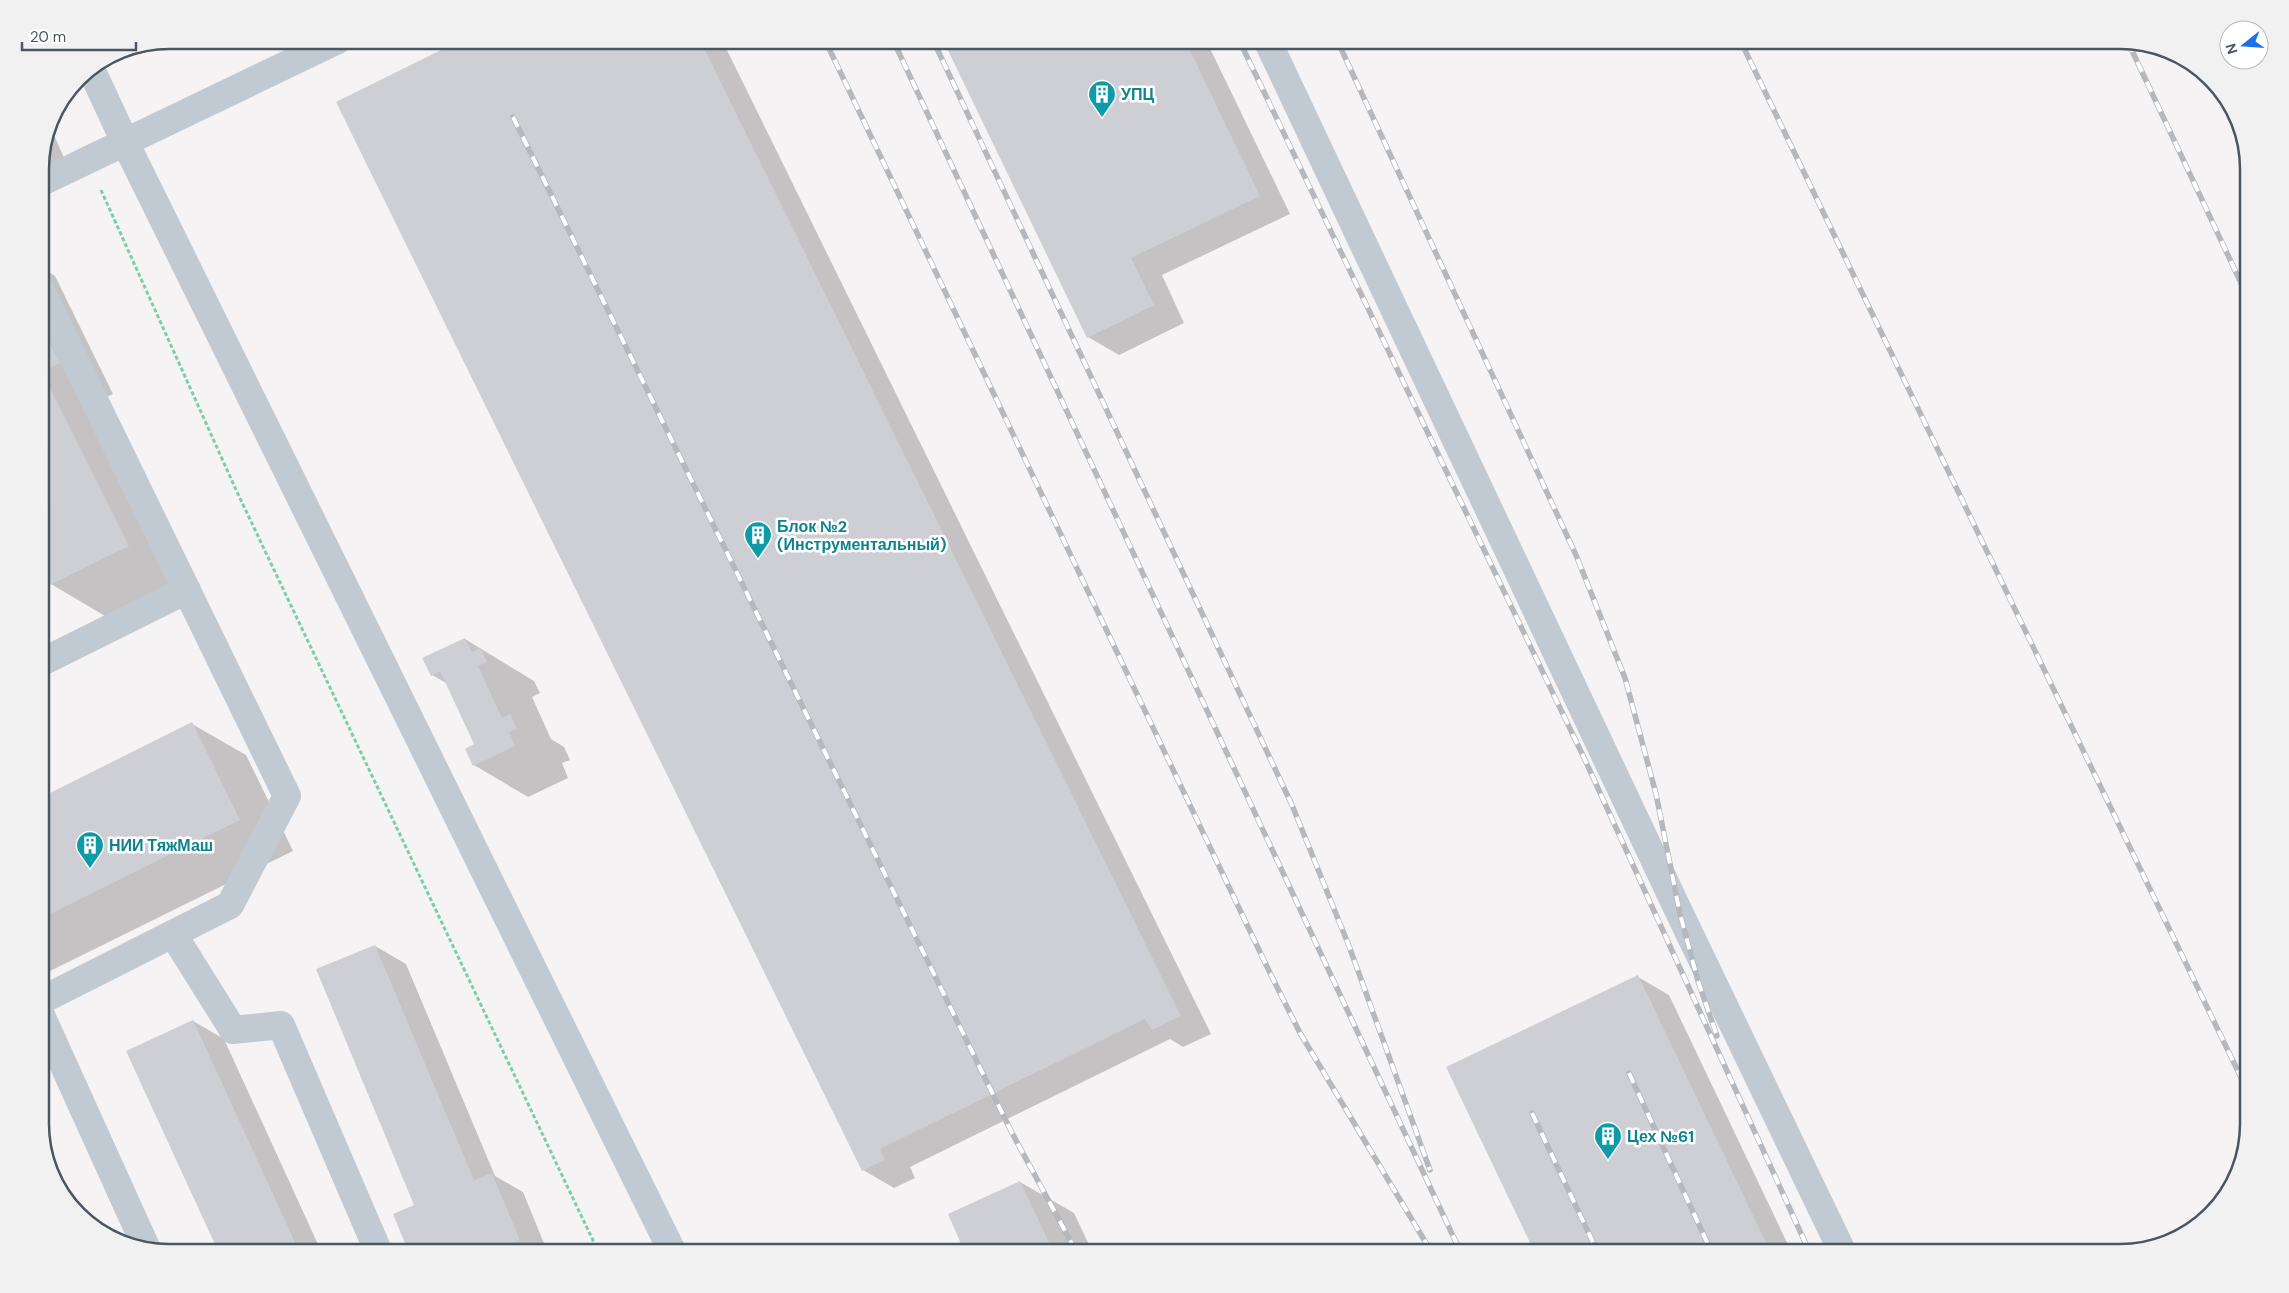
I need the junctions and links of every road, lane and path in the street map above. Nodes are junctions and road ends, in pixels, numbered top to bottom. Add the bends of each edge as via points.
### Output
1 (319, 49) edge
2 (1271, 49) edge
3 (94, 75) edge
4 (125, 142) junction
5 (88, 160) junction
6 (49, 178) edge
7 (49, 307) edge
8 (187, 590) junction
9 (49, 659) edge
10 (173, 934) junction
11 (49, 996) edge
12 (49, 1033) edge
13 (143, 1241) edge
14 (375, 1244) edge
15 (595, 1244) edge
16 (669, 1244) edge
17 (1839, 1244) edge

1 - 4 lane
2 - 17 lane
3 - 4 lane
4 - 5 lane
4 - 16 lane
5 - 6 lane
5 - 15 path via 237,492
7 - 8 lane
8 - 9 lane
8 - 10 lane via 287,796 230,904
10 - 11 lane
10 - 14 lane via 233,1030 282,1025
12 - 13 lane

